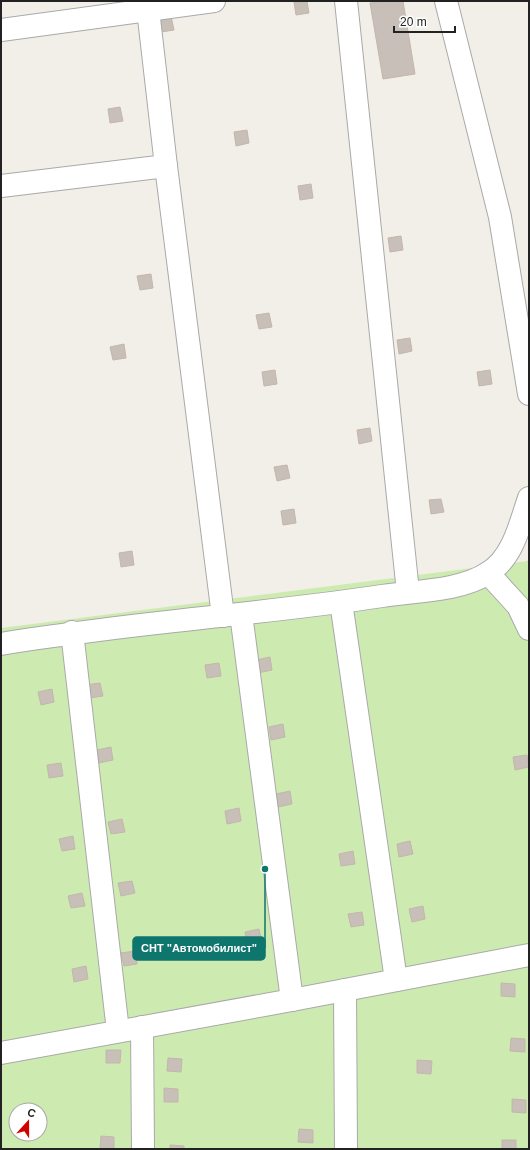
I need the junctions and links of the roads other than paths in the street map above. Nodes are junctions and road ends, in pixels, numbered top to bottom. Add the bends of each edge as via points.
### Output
1 (214, 1) edge
2 (346, 1) edge
3 (446, 1) edge
4 (148, 5) edge
5 (1, 30) edge
6 (166, 166) junction
7 (1, 186) edge
8 (529, 394) edge
9 (529, 498) edge
10 (488, 573) junction
11 (408, 592) junction
12 (341, 602) junction
13 (232, 615) junction
14 (529, 629) edge
15 (72, 632) junction
16 (1, 644) edge
17 (529, 955) edge
18 (396, 980) junction
19 (345, 990) junction
20 (292, 1000) junction
21 (142, 1027) junction
22 (118, 1031) junction
23 (1, 1053) edge
24 (143, 1149) edge
25 (346, 1149) edge

1 - 4 street
2 - 11 street
3 - 8 street via 500,217
4 - 5 street
4 - 6 street
6 - 7 street
6 - 13 street
9 - 10 street via 508,553
10 - 11 street via 460,585
10 - 14 street via 518,606
11 - 12 street
12 - 13 street
12 - 18 street
13 - 15 street
13 - 20 street
15 - 16 street
15 - 22 street
17 - 18 street
18 - 19 street
19 - 20 street
19 - 25 street
20 - 21 street
21 - 22 street
21 - 24 street
22 - 23 street

